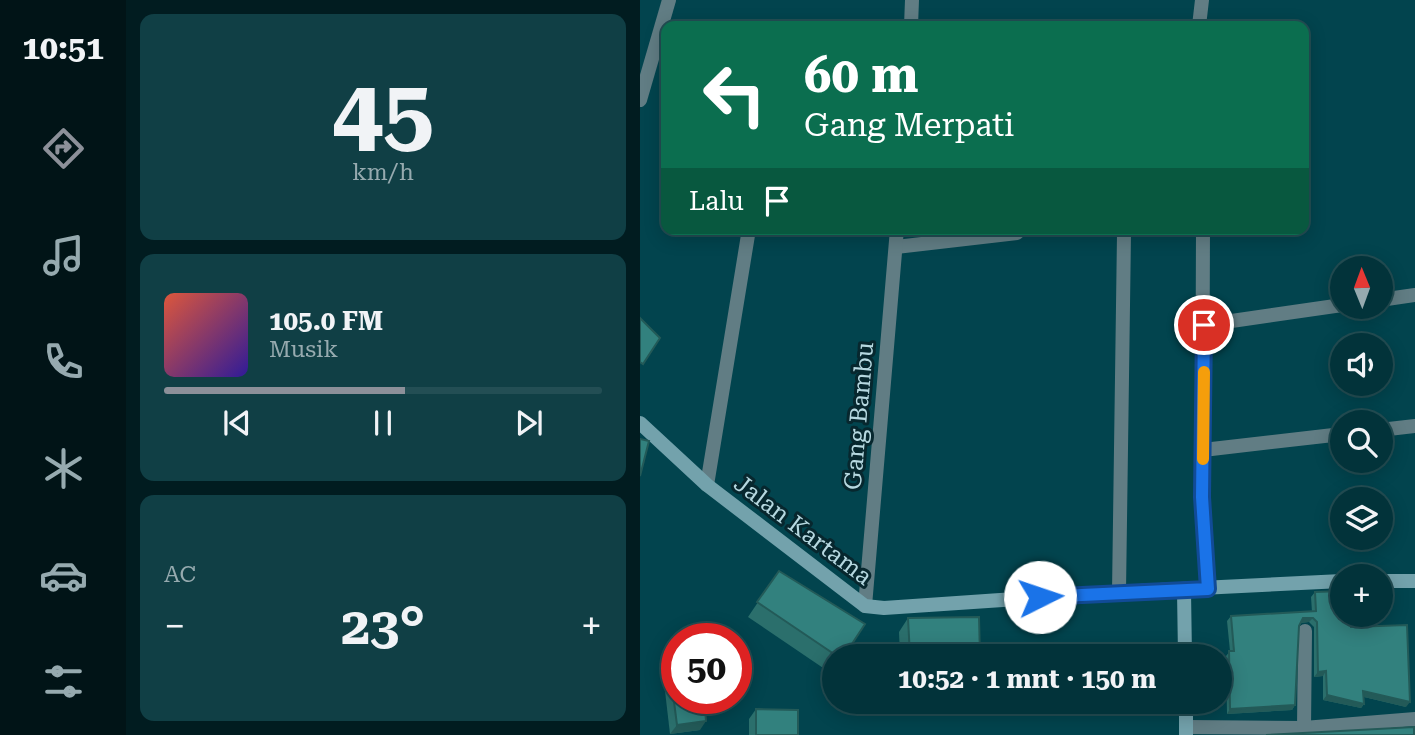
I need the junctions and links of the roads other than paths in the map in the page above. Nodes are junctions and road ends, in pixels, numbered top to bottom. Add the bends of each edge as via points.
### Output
1 (669, 0) edge
2 (912, 0) edge
3 (1202, 0) edge
4 (663, 21) edge
5 (911, 21) edge
6 (1200, 21) edge
7 (661, 28) edge
8 (640, 100) edge
9 (748, 235) edge
10 (897, 235) edge
11 (1000, 235) edge
12 (1124, 235) edge
13 (1203, 235) edge
14 (896, 247) junction
15 (1415, 295) edge
16 (1393, 298) edge
17 (1330, 307) edge
18 (1204, 325) junction
19 (640, 423) edge
20 (1415, 426) edge
21 (1393, 429) edge
22 (1330, 435) edge
23 (1203, 450) junction
24 (707, 485) junction
25 (1415, 580) edge
26 (1393, 581) edge
27 (1330, 583) edge
28 (1208, 589) junction
29 (1184, 591) junction
30 (1119, 592) junction
31 (865, 606) junction
32 (1305, 631) dead end
33 (1185, 644) edge
34 (1415, 719) edge
35 (1304, 728) junction
36 (1186, 731) edge

1 - 4 street
2 - 5 street
3 - 6 street
7 - 8 street
9 - 24 street
10 - 14 street, Gang Bambu
11 - 14 street
12 - 30 street
13 - 18 street
14 - 31 street, Gang Bambu
15 - 16 street
17 - 18 street
18 - 23 street
19 - 24 main road, Jalan Kartama
20 - 21 street
22 - 23 street
23 - 28 street
24 - 31 main road, Jalan Kartama
25 - 26 main road
27 - 28 main road, Jalan Kartama
28 - 29 main road, Jalan Kartama
29 - 30 main road, Jalan Kartama
29 - 33 main road
30 - 31 main road, Jalan Kartama
32 - 35 street
34 - 35 street
35 - 36 street

